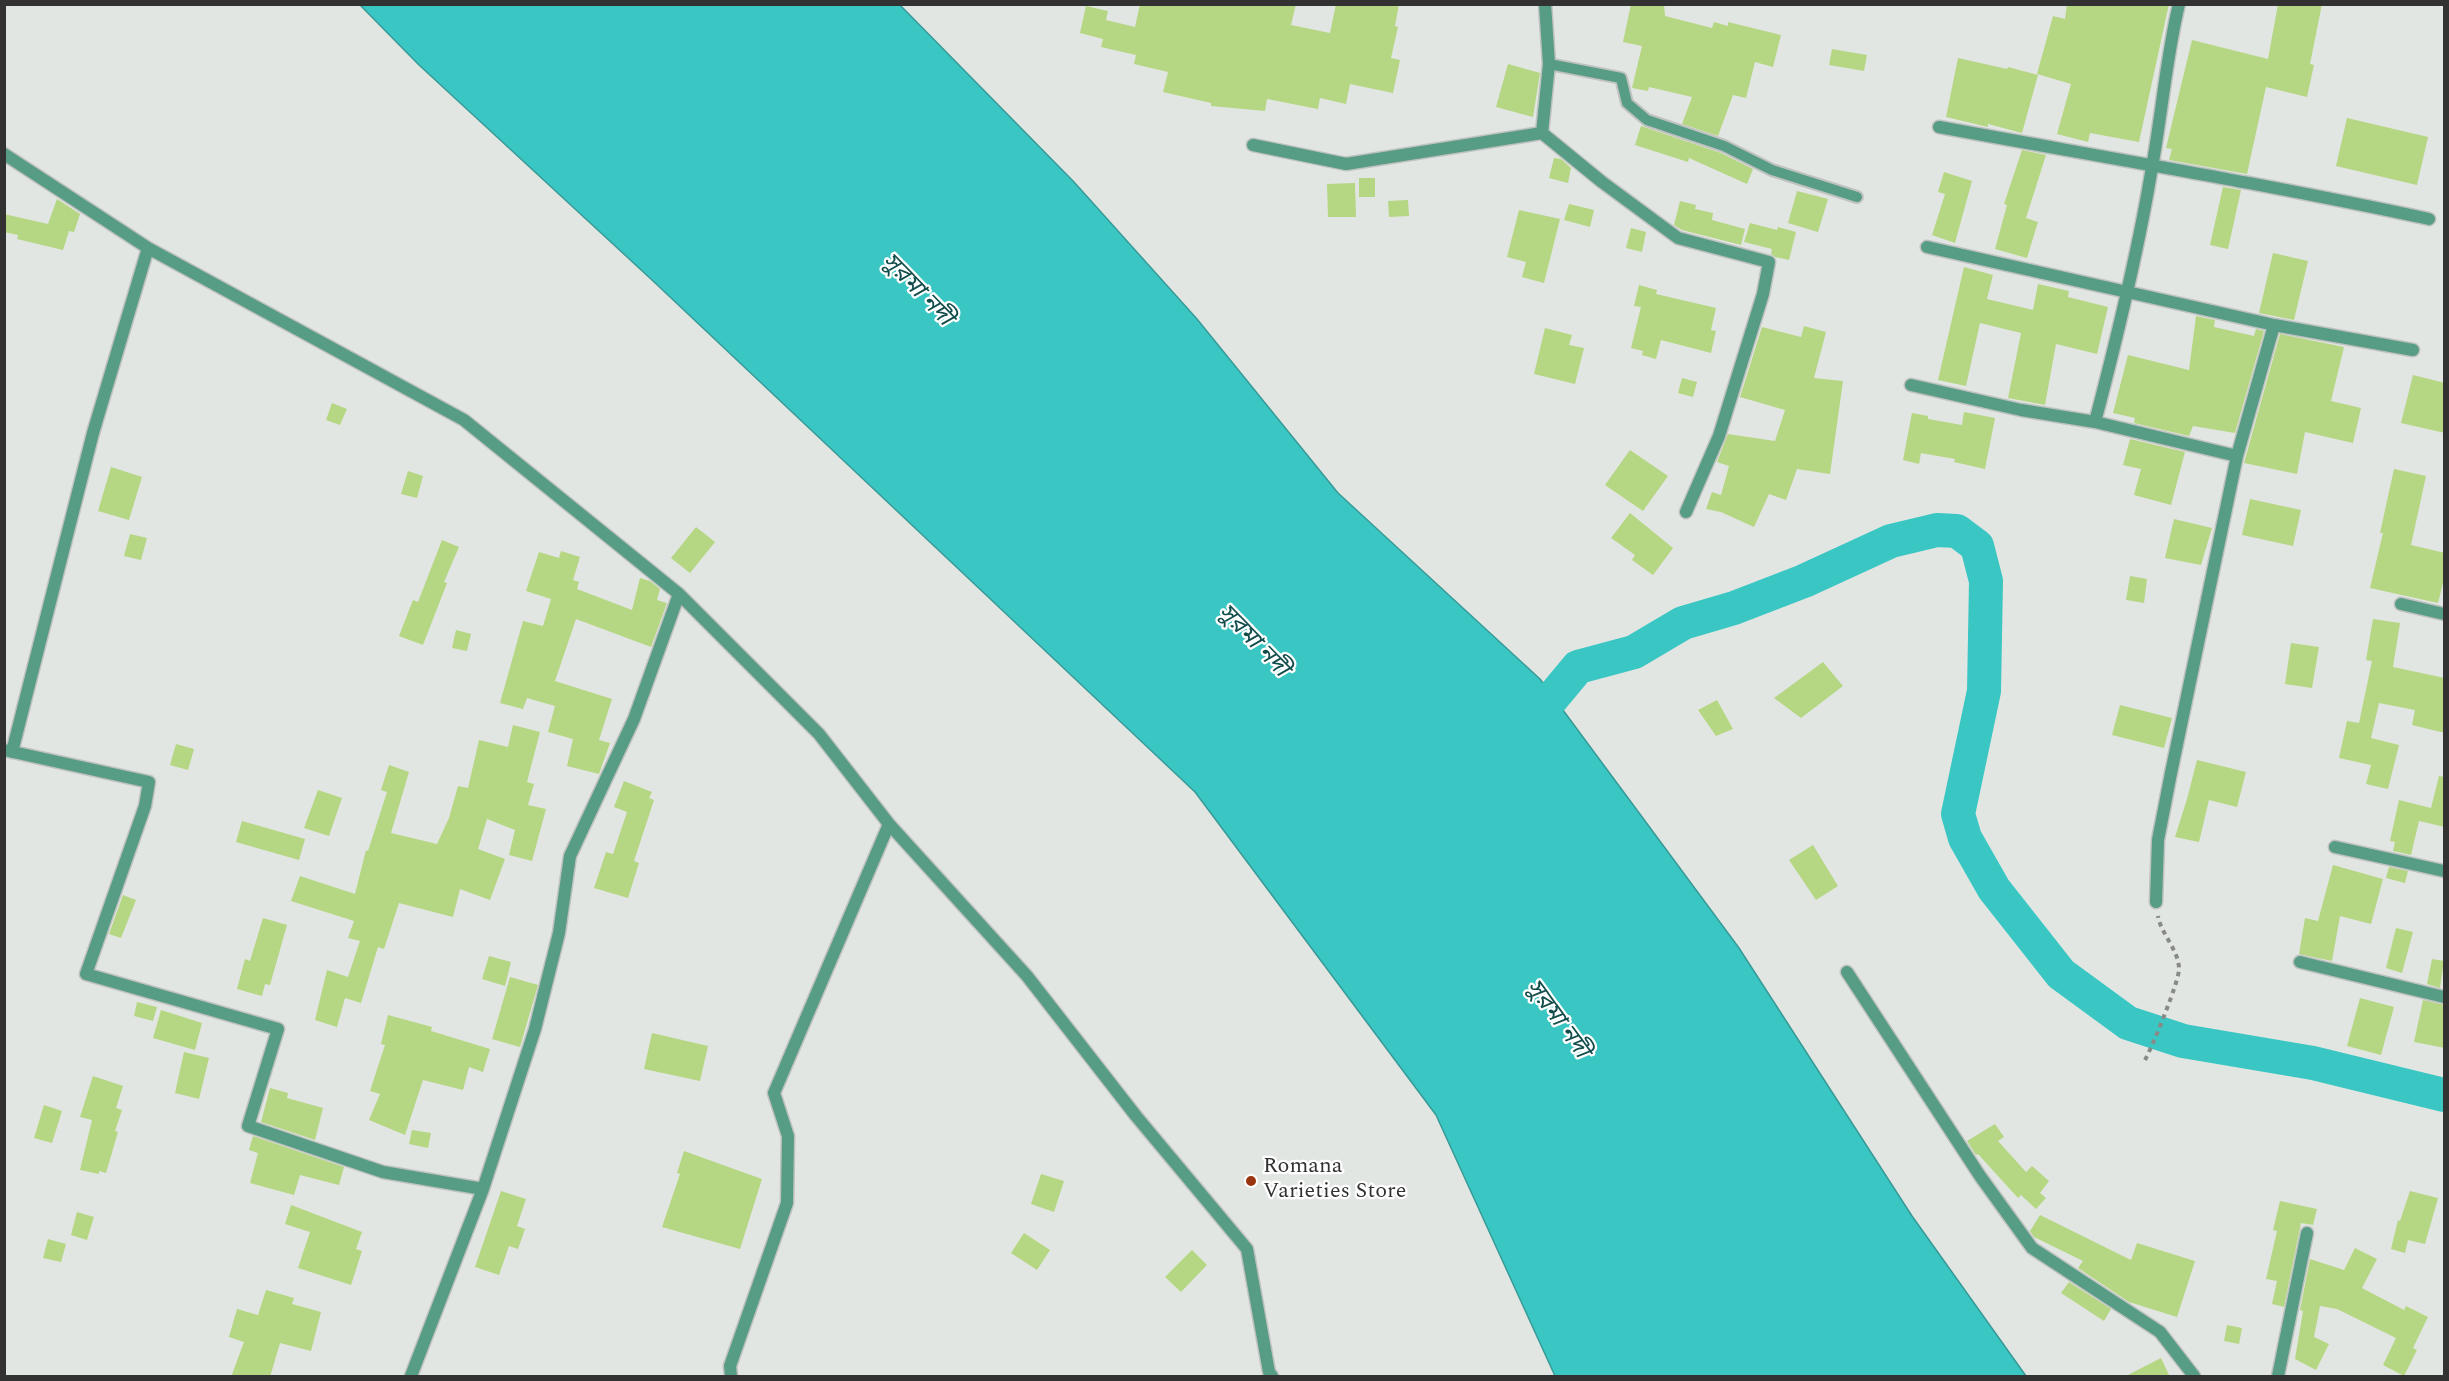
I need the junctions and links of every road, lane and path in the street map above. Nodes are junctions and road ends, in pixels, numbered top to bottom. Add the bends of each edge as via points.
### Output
1 (1545, 4) edge
2 (2179, 4) edge
3 (1549, 64) junction
4 (1939, 127) dead end
5 (1542, 133) junction
6 (1253, 145) dead end
7 (4, 154) edge
8 (2152, 167) junction
9 (1857, 196) dead end
10 (2428, 219) dead end
11 (1928, 246) dead end
12 (148, 248) junction
13 (2128, 293) junction
14 (2274, 325) junction
15 (2413, 350) dead end
16 (1911, 385) dead end
17 (2095, 422) junction
18 (2237, 456) junction
19 (1686, 512) dead end
20 (679, 594) junction
21 (2401, 604) dead end
22 (2445, 614) edge
23 (8, 751) edge
24 (889, 824) junction
25 (2335, 847) dead end
26 (2445, 871) edge
27 (2156, 902) joint
28 (2300, 962) dead end
29 (1847, 972) dead end
30 (2445, 997) edge
31 (2145, 1060) dead end
32 (483, 1190) junction
33 (2307, 1233) dead end
34 (411, 1377) edge
35 (731, 1377) edge
36 (1272, 1377) edge
37 (2194, 1377) edge
38 (2278, 1377) edge

1 - 3 street
2 - 8 street
3 - 5 street
3 - 9 lane via 1621,78 1627,103 1647,120 1724,146 1772,170
4 - 8 street
5 - 6 street via 1346,164
5 - 19 street via 1678,238 1769,262 1763,294 1719,436
7 - 12 street
8 - 10 street via 2289,189
8 - 13 street
11 - 13 street
12 - 20 street via 464,420
12 - 23 street via 93,433
13 - 14 street
13 - 17 street
14 - 15 street
14 - 18 street
16 - 17 street
17 - 18 street
18 - 27 street via 2158,840
20 - 24 street via 819,734
20 - 32 street via 634,719 570,856 559,933 535,1029
21 - 22 street
23 - 32 street via 149,782 145,806 86,974 278,1029 248,1126 382,1172
24 - 35 street via 774,1093 788,1136 787,1203 730,1366
24 - 36 street via 1027,976 1247,1250
25 - 26 street
27 - 31 path via 2161,927 2179,968
28 - 30 street
29 - 37 street via 1980,1176 2032,1248 2160,1332
32 - 34 street
33 - 38 street

